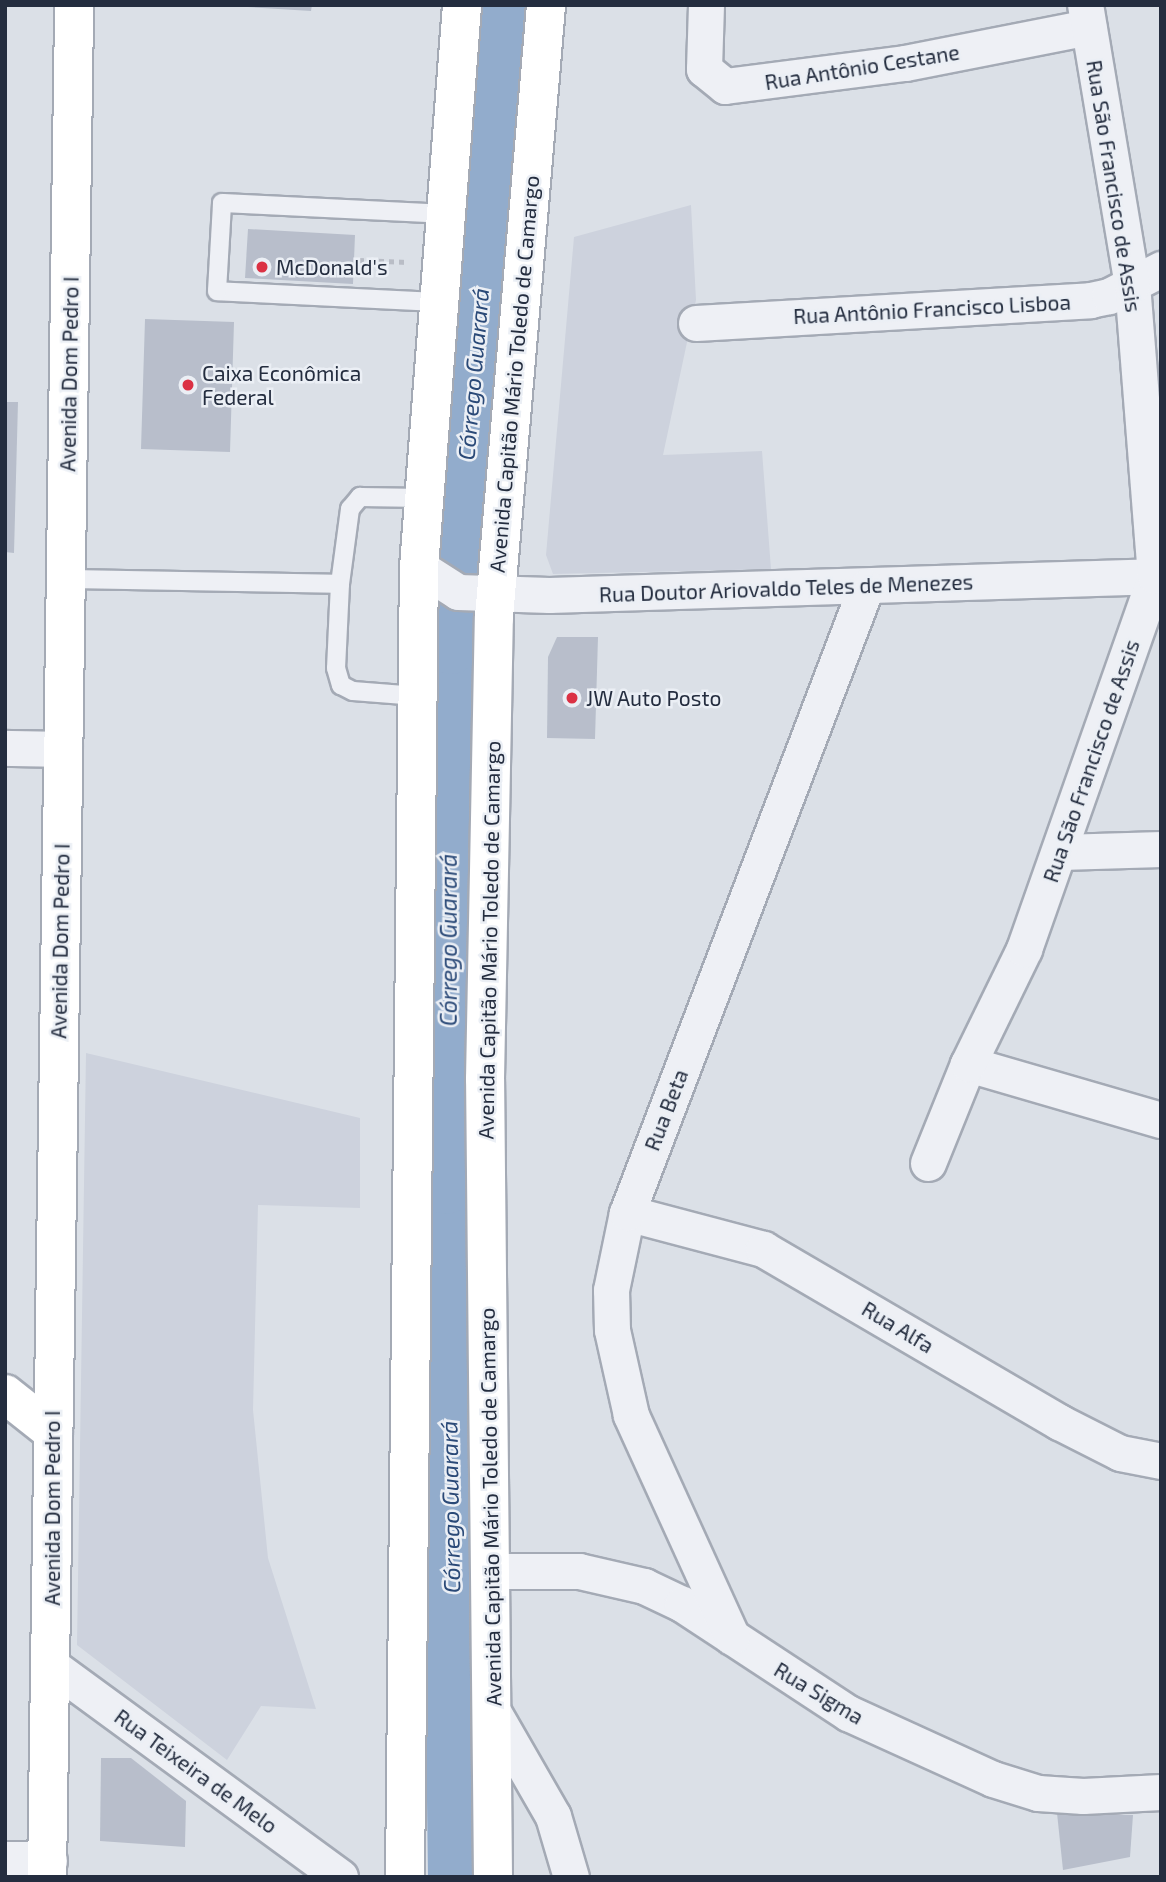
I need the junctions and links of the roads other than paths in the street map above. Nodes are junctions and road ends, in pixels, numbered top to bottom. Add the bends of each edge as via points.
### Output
1 (74, 5) edge
2 (462, 5) edge
3 (546, 5) edge
4 (706, 5) edge
5 (1087, 16) edge
6 (444, 214) junction
7 (1147, 277) edge
8 (438, 302) junction
9 (696, 323) dead end
10 (424, 498) junction
11 (430, 574) junction
12 (1158, 576) edge
13 (66, 579) junction
14 (340, 584) junction
15 (866, 587) junction
16 (490, 594) junction
17 (417, 696) junction
18 (5, 748) edge
19 (64, 749) junction
20 (1161, 849) edge
21 (1060, 852) junction
22 (968, 1064) junction
23 (1161, 1119) edge
24 (928, 1164) dead end
25 (626, 1213) junction
26 (5, 1394) edge
27 (52, 1432) junction
28 (1161, 1461) edge
29 (492, 1571) junction
30 (732, 1637) junction
31 (52, 1666) junction
32 (492, 1710) junction
33 (1159, 1794) edge
34 (5, 1861) edge
35 (48, 1869) edge
36 (340, 1877) edge
37 (405, 1877) edge
38 (493, 1877) edge
39 (571, 1877) edge

1 - 13 main road, Avenida Dom Pedro I
2 - 6 main road
3 - 16 main road, Avenida Capitão Mário Toledo de Camargo
4 - 5 street, Rua Antônio Cestane via 704,69 726,86 905,63
5 - 7 street, Rua São Francisco de Assis
6 - 8 main road
6 - 8 lane via 222,203 218,291
7 - 9 street, Rua Antônio Francisco Lisboa via 1090,300
7 - 12 street, Rua São Francisco de Assis
8 - 10 main road
10 - 11 main road
10 - 14 lane via 360,497 350,509
11 - 16 street, Rua Doutor Ariovaldo Teles de Menezes via 457,592
11 - 17 main road
12 - 15 street, Rua Doutor Ariovaldo Teles de Menezes
12 - 21 street, Rua São Francisco de Assis
13 - 14 lane
13 - 19 main road, Avenida Dom Pedro I
14 - 17 lane via 336,668 341,685 353,691
15 - 16 street, Rua Doutor Ariovaldo Teles de Menezes
15 - 25 street, Rua Beta
16 - 29 main road, Avenida Capitão Mário Toledo de Camargo via 485,1079
17 - 37 main road
18 - 19 street
19 - 27 main road, Avenida Dom Pedro I
20 - 21 street
21 - 22 street, Rua São Francisco de Assis via 1024,949
22 - 23 street
22 - 24 street, Rua São Francisco de Assis
25 - 28 street, Rua Alfa via 763,1249 1059,1423 1120,1453
25 - 30 street, Rua Beta via 611,1290 620,1370 631,1415
26 - 27 main road
27 - 31 main road, Avenida Dom Pedro I
29 - 30 street, Rua Sigma via 579,1571 615,1576 682,1604
29 - 32 main road, Avenida Capitão Mário Toledo de Camargo
30 - 33 street, Rua Sigma via 848,1713 993,1779 1038,1793
31 - 35 main road, Avenida Dom Pedro I
31 - 36 street, Rua Teixeira de Melo
32 - 38 main road, Avenida Capitão Mário Toledo de Camargo
32 - 39 street via 553,1816
34 - 35 street

